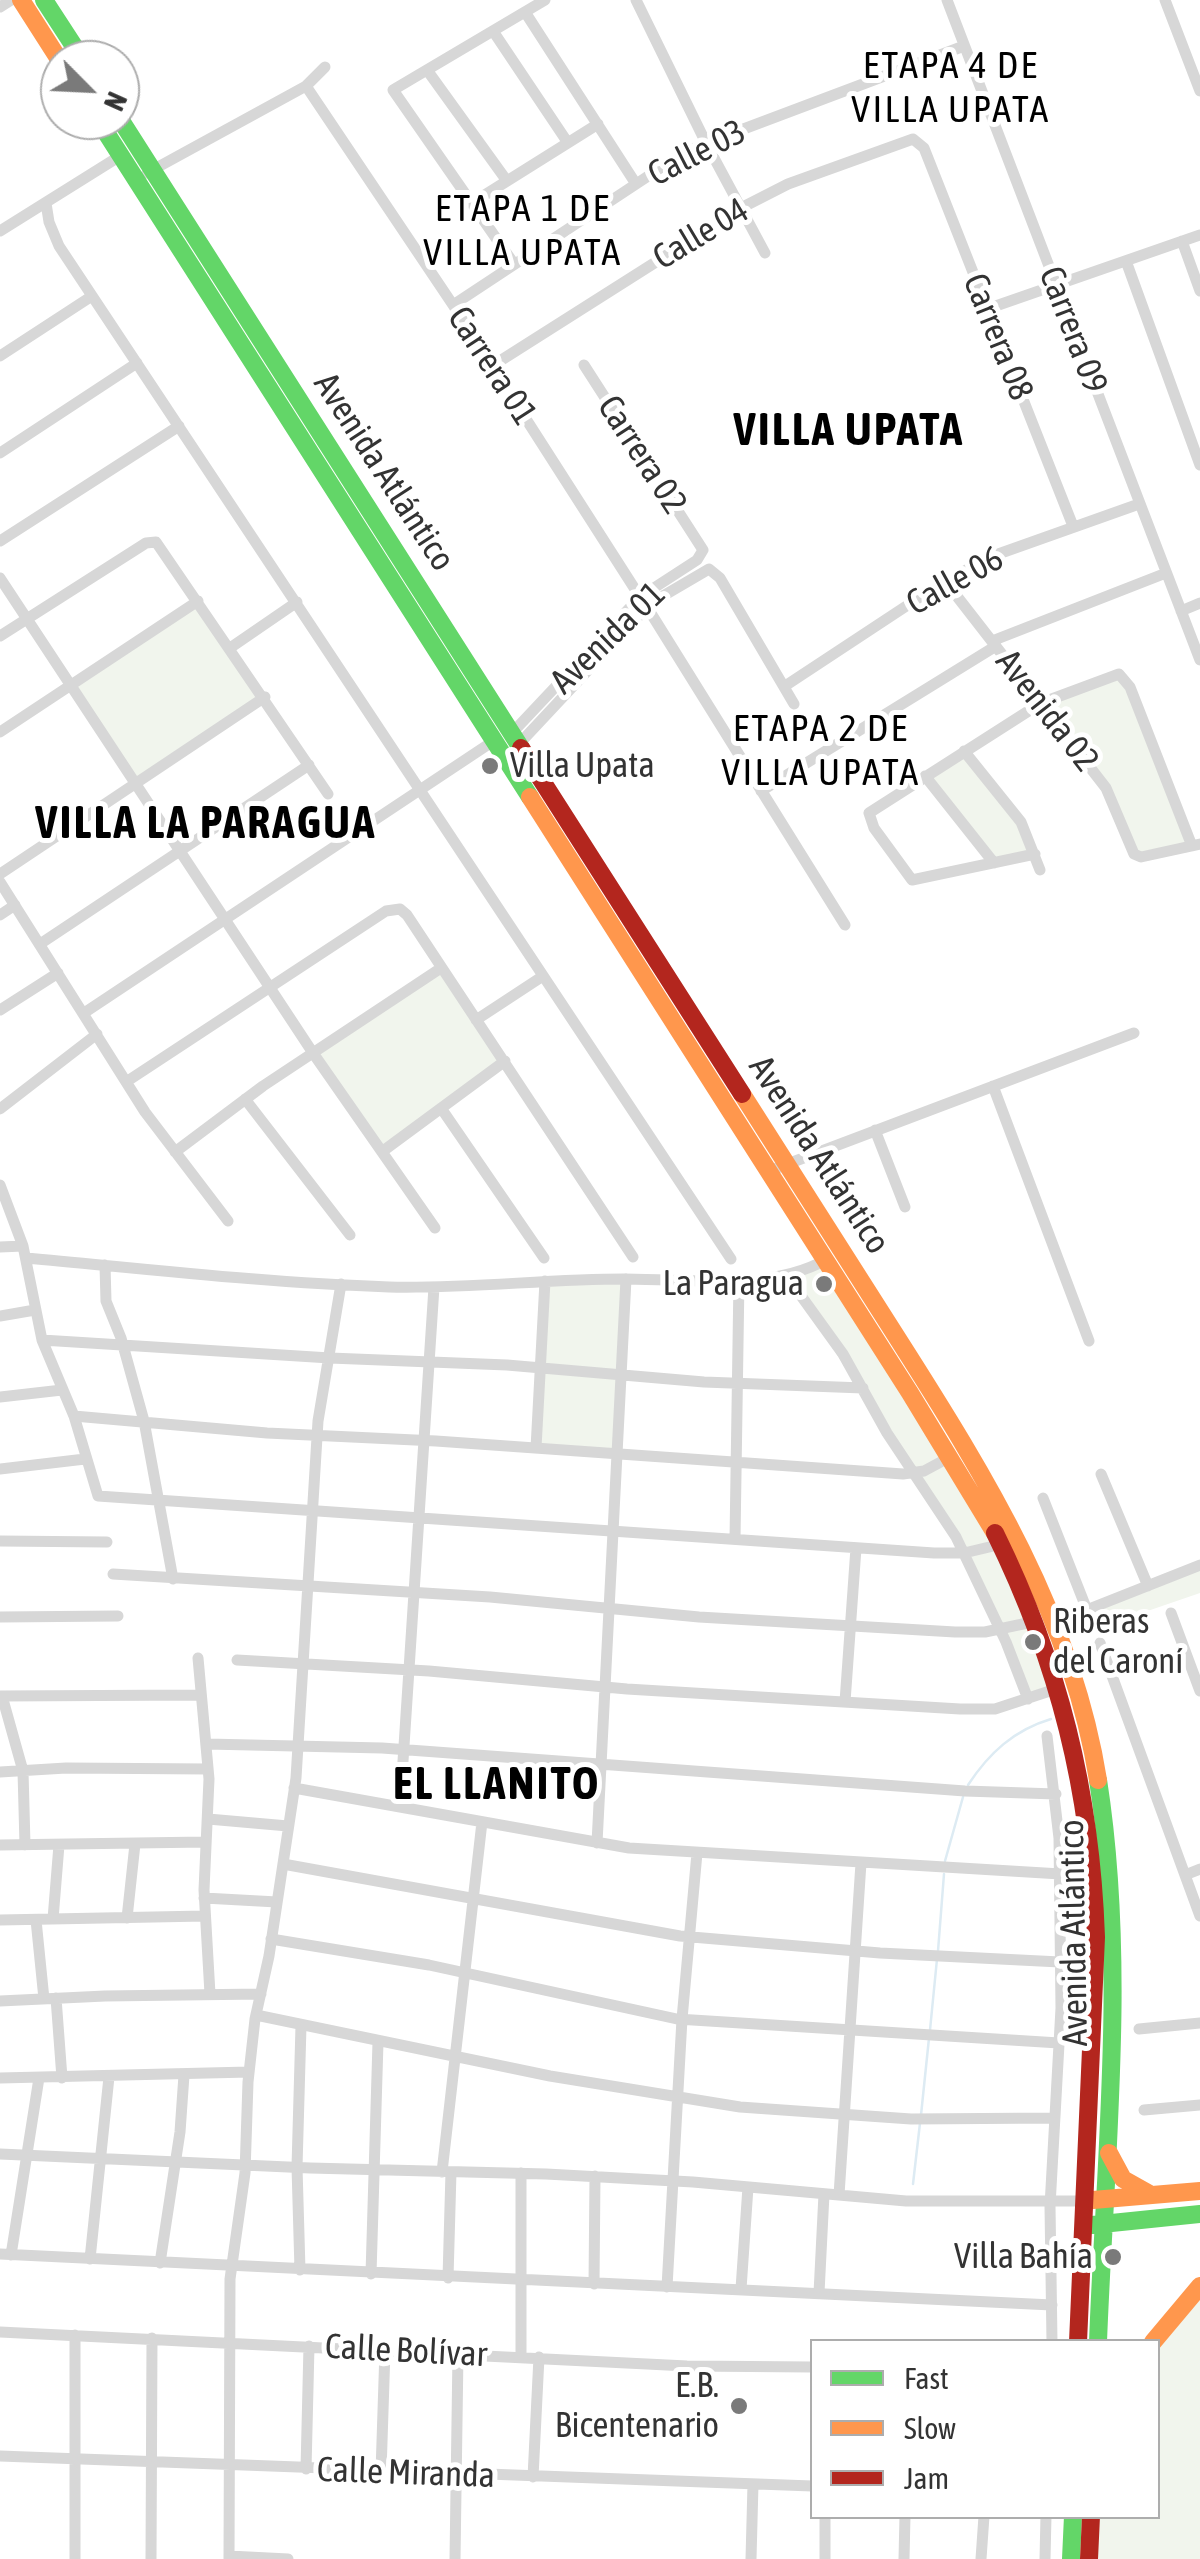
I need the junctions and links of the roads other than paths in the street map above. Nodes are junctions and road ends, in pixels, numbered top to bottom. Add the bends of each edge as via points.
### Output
1 (11, 0) edge
2 (21, 0) edge
3 (44, 0) edge
4 (545, 0) edge
5 (636, 0) edge
6 (947, 0) edge
7 (1165, 0) edge
8 (0, 7) edge
9 (526, 12) junction
10 (494, 31) junction
11 (47, 40) edge
12 (69, 40) edge
13 (964, 46) junction
14 (325, 67) dead end
15 (427, 70) junction
16 (306, 86) junction
17 (1200, 91) edge
18 (598, 124) junction
19 (110, 140) edge
20 (134, 140) edge
21 (568, 142) junction
22 (706, 143) junction
23 (924, 148) joint
24 (120, 156) junction
25 (153, 170) junction
26 (135, 180) junction
27 (507, 181) junction
28 (636, 184) junction
29 (46, 203) junction
30 (472, 203) junction
31 (741, 208) junction
32 (0, 231) edge
33 (1200, 235) edge
34 (1182, 241) junction
35 (766, 254) dead end
36 (1126, 260) junction
37 (514, 264) junction
38 (1056, 285) junction
39 (1200, 291) edge
40 (92, 296) junction
41 (453, 305) junction
42 (987, 308) junction
43 (0, 356) edge
44 (137, 363) junction
45 (584, 365) dead end
46 (492, 366) junction
47 (179, 426) junction
48 (0, 453) edge
49 (1200, 466) edge
50 (1139, 504) junction
51 (1074, 526) junction
52 (0, 541) edge
53 (700, 545) joint
54 (1166, 573) junction
55 (0, 578) edge
56 (946, 581) junction
57 (198, 601) junction
58 (296, 602) junction
59 (644, 602) junction
60 (1200, 603) edge
61 (1180, 611) junction
62 (26, 618) junction
63 (0, 636) edge
64 (994, 644) junction
65 (230, 648) junction
66 (1200, 660) edge
67 (72, 686) junction
68 (784, 686) junction
69 (265, 698) junction
70 (1041, 703) junction
71 (794, 704) dead end
72 (0, 732) edge
73 (509, 739) junction
74 (964, 752) junction
75 (310, 765) junction
76 (925, 776) junction
77 (137, 784) junction
78 (420, 790) junction
79 (761, 790) junction
80 (328, 794) dead end
81 (1196, 845) edge
82 (180, 849) junction
83 (1035, 854) junction
84 (994, 863) junction
85 (1040, 870) dead end
86 (0, 874) edge
87 (0, 882) edge
88 (16, 906) junction
89 (0, 915) edge
90 (226, 918) junction
91 (846, 925) dead end
92 (40, 944) junction
93 (442, 968) junction
94 (58, 973) junction
95 (543, 976) junction
96 (270, 986) junction
97 (0, 1010) edge
98 (84, 1013) junction
99 (476, 1020) junction
100 (97, 1034) junction
101 (1134, 1034) dead end
102 (313, 1052) junction
103 (504, 1061) junction
104 (126, 1082) junction
105 (993, 1086) junction
106 (245, 1099) junction
107 (440, 1108) junction
108 (0, 1110) edge
109 (875, 1130) junction
110 (383, 1151) junction
111 (175, 1152) junction
112 (777, 1167) junction
113 (0, 1185) edge
114 (904, 1208) dead end
115 (228, 1221) dead end
116 (435, 1228) dead end
117 (350, 1235) dead end
118 (0, 1247) edge
119 (25, 1252) junction
120 (633, 1257) dead end
121 (544, 1258) dead end
122 (731, 1259) dead end
123 (826, 1260) junction
124 (105, 1265) junction
125 (786, 1275) junction
126 (626, 1279) junction
127 (739, 1279) junction
128 (545, 1281) junction
129 (341, 1284) junction
130 (434, 1287) junction
131 (35, 1310) junction
132 (0, 1316) edge
133 (42, 1340) junction
134 (1090, 1342) dead end
135 (123, 1346) junction
136 (330, 1358) junction
137 (430, 1362) junction
138 (542, 1368) junction
139 (621, 1376) junction
140 (740, 1383) junction
141 (864, 1388) junction
142 (62, 1390) junction
143 (0, 1397) edge
144 (74, 1416) junction
145 (144, 1421) junction
146 (317, 1436) junction
147 (425, 1440) junction
148 (536, 1448) junction
149 (617, 1454) junction
150 (950, 1457) junction
151 (85, 1459) junction
152 (737, 1462) junction
153 (0, 1469) edge
154 (914, 1474) junction
155 (1101, 1474) dead end
156 (1043, 1498) dead end
157 (159, 1500) junction
158 (313, 1510) junction
159 (420, 1516) junction
160 (613, 1530) junction
161 (735, 1539) junction
162 (0, 1541) edge
163 (106, 1542) dead end
164 (1002, 1544) junction
165 (856, 1548) junction
166 (964, 1553) junction
167 (1200, 1566) edge
168 (113, 1574) dead end
169 (173, 1580) junction
170 (1148, 1586) junction
171 (307, 1588) junction
172 (414, 1593) junction
173 (611, 1609) junction
174 (1087, 1610) junction
175 (1171, 1613) dead end
176 (0, 1616) edge
177 (118, 1616) dead end
178 (1037, 1621) junction
179 (1056, 1622) junction
180 (852, 1625) junction
181 (1000, 1629) junction
182 (1100, 1643) dead end
183 (198, 1658) dead end
184 (238, 1660) dead end
185 (303, 1663) junction
186 (410, 1670) junction
187 (606, 1687) junction
188 (1059, 1688) junction
189 (1200, 1691) edge
190 (199, 1695) junction
191 (1, 1696) edge
192 (1028, 1699) junction
193 (845, 1702) junction
194 (1047, 1736) dead end
195 (207, 1744) junction
196 (299, 1745) junction
197 (405, 1750) junction
198 (602, 1765) junction
199 (208, 1769) junction
200 (23, 1771) junction
201 (0, 1772) edge
202 (294, 1788) junction
203 (1056, 1794) junction
204 (400, 1807) junction
205 (208, 1819) junction
206 (482, 1822) junction
207 (288, 1826) junction
208 (205, 1842) junction
209 (135, 1844) junction
210 (598, 1844) junction
211 (25, 1845) junction
212 (60, 1845) junction
213 (0, 1846) edge
214 (697, 1854) junction
215 (861, 1863) junction
216 (282, 1864) junction
217 (1200, 1869) edge
218 (1060, 1875) junction
219 (1185, 1875) junction
220 (1094, 1876) junction
221 (472, 1897) junction
222 (204, 1898) junction
223 (277, 1902) junction
224 (205, 1916) junction
225 (1200, 1916) edge
226 (127, 1918) junction
227 (53, 1919) junction
228 (0, 1920) edge
229 (36, 1920) junction
230 (689, 1937) junction
231 (272, 1939) junction
232 (854, 1950) junction
233 (1060, 1962) junction
234 (464, 1972) junction
235 (210, 1994) junction
236 (261, 1994) junction
237 (50, 1999) junction
238 (0, 2002) edge
239 (256, 2015) junction
240 (682, 2019) junction
241 (1200, 2023) edge
242 (302, 2026) junction
243 (850, 2030) junction
244 (1139, 2030) dead end
245 (378, 2042) junction
246 (1059, 2043) junction
247 (453, 2057) junction
248 (248, 2072) junction
249 (184, 2074) junction
250 (0, 2078) edge
251 (38, 2078) junction
252 (62, 2078) junction
253 (109, 2078) junction
254 (677, 2098) junction
255 (1200, 2105) edge
256 (1144, 2110) dead end
257 (844, 2114) junction
258 (1054, 2118) junction
259 (1106, 2138) junction
260 (0, 2154) edge
261 (28, 2156) junction
262 (102, 2160) junction
263 (176, 2162) junction
264 (245, 2165) junction
265 (297, 2168) junction
266 (372, 2170) junction
267 (447, 2172) junction
268 (522, 2173) junction
269 (595, 2176) junction
270 (674, 2181) junction
271 (748, 2187) junction
272 (1200, 2190) edge
273 (824, 2194) junction
274 (839, 2195) junction
275 (1154, 2195) junction
276 (1083, 2200) junction
277 (1103, 2200) junction
278 (1050, 2202) junction
279 (1200, 2214) edge
280 (1102, 2225) junction
281 (1082, 2226) junction
282 (6, 2254) edge
283 (90, 2259) junction
284 (160, 2263) junction
285 (232, 2267) junction
286 (300, 2270) junction
287 (371, 2274) junction
288 (448, 2278) junction
289 (520, 2281) junction
290 (594, 2284) junction
291 (667, 2286) junction
292 (1200, 2286) edge
293 (741, 2289) junction
294 (819, 2292) junction
295 (1052, 2305) junction
296 (0, 2332) edge
297 (75, 2336) junction
298 (152, 2338) junction
299 (1052, 2339) edge
300 (1078, 2339) edge
301 (1098, 2339) edge
302 (1156, 2339) edge
303 (229, 2342) junction
304 (309, 2346) junction
305 (385, 2350) junction
306 (458, 2353) junction
307 (521, 2356) junction
308 (539, 2357) junction
309 (810, 2368) edge
310 (0, 2456) edge
311 (74, 2459) junction
312 (153, 2463) junction
313 (229, 2466) junction
314 (306, 2469) junction
315 (381, 2472) junction
316 (457, 2475) junction
317 (533, 2478) junction
318 (753, 2484) junction
319 (810, 2486) edge
320 (826, 2519) edge
321 (905, 2519) edge
322 (984, 2519) edge
323 (1046, 2519) edge
324 (1073, 2519) edge
325 (1091, 2519) edge
326 (229, 2558) edge
327 (75, 2559) edge
328 (151, 2559) edge
329 (288, 2559) edge
330 (455, 2559) edge
331 (751, 2559) edge
332 (825, 2559) edge
333 (904, 2559) edge
334 (982, 2559) edge
335 (1045, 2559) edge
336 (1071, 2559) edge
337 (1090, 2559) edge

1 - 8 street
2 - 11 street
3 - 12 street
4 - 9 street
5 - 22 street
6 - 13 street, Carrera 09
7 - 17 street
9 - 10 street
9 - 18 street
10 - 15 street
10 - 21 street
13 - 22 street, Calle 03
13 - 38 street, Carrera 09
14 - 16 street
15 - 27 street
15 - 30 street via 393,90
16 - 25 street
16 - 41 street, Carrera 01
18 - 21 street
18 - 28 street
19 - 24 street, Avenida Atlántico
20 - 25 street, Avenida Atlántico
21 - 27 street
22 - 28 street, Calle 03
22 - 31 street
23 - 31 street, Calle 04 via 905,140
23 - 42 street, Carrera 08
24 - 26 street, Avenida Atlántico
24 - 29 street
25 - 26 street
25 - 73 street, Avenida Atlántico
26 - 73 street, Avenida Atlántico
27 - 30 street
28 - 37 street, Calle 03
29 - 32 street
29 - 40 street via 58,246
30 - 37 street
31 - 35 street
31 - 46 street, Calle 04
33 - 34 street
34 - 36 street
34 - 39 street
36 - 38 street
36 - 49 street
37 - 41 street, Calle 03
38 - 42 street
38 - 50 street, Carrera 09
40 - 43 street
40 - 44 street
41 - 46 street, Carrera 01
42 - 51 street, Carrera 08
44 - 47 street
44 - 48 street
45 - 53 street, Carrera 02
46 - 59 street, Carrera 01
47 - 52 street
47 - 58 street
50 - 51 street, Calle 06
50 - 54 street, Carrera 09
51 - 56 street, Calle 06
53 - 59 street, Avenida 01 via 697,560
54 - 61 street, Carrera 09
54 - 64 street
55 - 62 street
56 - 64 street, Avenida 02
56 - 68 street, Calle 06
57 - 62 street via 150,541
57 - 65 street
57 - 67 street
58 - 65 street
58 - 78 street
59 - 68 street, Avenida 01 via 705,570 716,572
59 - 73 street, Avenida 01
59 - 79 street, Carrera 01
60 - 61 street
61 - 66 street, Carrera 09
62 - 63 street
62 - 67 street
64 - 70 street, Avenida 02
64 - 79 street
65 - 69 street
67 - 72 street
67 - 77 street
68 - 71 street
69 - 75 street
69 - 77 street
70 - 74 street
70 - 81 street, Avenida 02 via 1106,788 1132,851 1142,857
70 - 81 street via 1115,674 1125,677
73 - 78 street, Avenida 01
73 - 112 street, Avenida Atlántico
74 - 76 street
74 - 83 street via 1021,822
75 - 80 street
75 - 82 street
76 - 84 street
76 - 84 street via 869,817 906,876
77 - 82 street
77 - 86 street
78 - 90 street, Avenida 01
78 - 95 street
79 - 91 street, Carrera 01
82 - 90 street
82 - 92 street
83 - 84 street
83 - 85 street
87 - 88 street
88 - 89 street
88 - 92 street
90 - 96 street
90 - 98 street, Avenida 01
92 - 94 street
93 - 96 street via 406,915 392,909
93 - 99 street
93 - 102 street
94 - 97 street
94 - 98 street
95 - 99 street
95 - 122 street
96 - 102 street
96 - 104 street
98 - 100 street
99 - 103 street
100 - 104 street
100 - 108 street
101 - 105 street
102 - 106 street
102 - 110 street
103 - 107 street
103 - 120 street
104 - 111 street
105 - 109 street
105 - 134 street
106 - 111 street
106 - 117 street
107 - 110 street
107 - 121 street
109 - 112 street
109 - 114 street
110 - 116 street
111 - 115 street
112 - 123 street, Avenida Atlántico
112 - 179 street, Avenida Atlántico via 1002,1506
113 - 119 street
118 - 119 street
119 - 124 street
119 - 131 street
123 - 125 street
123 - 150 street, Avenida Atlántico
124 - 129 street
124 - 135 street via 106,1302
125 - 127 street
125 - 141 street
126 - 127 street
126 - 128 street
126 - 139 street
127 - 140 street
128 - 130 street
128 - 138 street
129 - 130 street
129 - 136 street
130 - 137 street
131 - 132 street
131 - 133 street
133 - 135 street
133 - 142 street
135 - 136 street
135 - 145 street
136 - 137 street
136 - 146 street
137 - 138 street
137 - 147 street
138 - 139 street
138 - 148 street
139 - 140 street
139 - 149 street
140 - 141 street
140 - 152 street
141 - 154 street
142 - 143 street
142 - 144 street
144 - 145 street
144 - 151 street
145 - 146 street
145 - 157 street
146 - 147 street
146 - 158 street
147 - 148 street
147 - 159 street
148 - 149 street
149 - 152 street
149 - 160 street
150 - 154 street
150 - 164 street, Avenida Atlántico
151 - 153 street
151 - 157 street via 98,1496
152 - 154 street
152 - 161 street
154 - 166 street
155 - 170 street
156 - 174 street
157 - 158 street
157 - 169 street
158 - 159 street
158 - 171 street
159 - 160 street
159 - 172 street
160 - 161 street
160 - 173 street
161 - 165 street
162 - 163 street
164 - 166 street
164 - 178 street, Avenida Atlántico
165 - 166 street
165 - 180 street
166 - 181 street
167 - 170 street
168 - 169 street
169 - 171 street
170 - 174 street
171 - 172 street
171 - 185 street
172 - 173 street
172 - 186 street
173 - 180 street
173 - 187 street
174 - 179 street
175 - 189 street
176 - 177 street
178 - 181 street
178 - 188 street, Avenida Atlántico
179 - 259 street, Avenida Atlántico via 1088,1724 1110,1850 1114,1951
180 - 181 street
180 - 193 street
181 - 192 street
182 - 219 street
183 - 190 street
184 - 185 street
185 - 186 street
185 - 196 street
186 - 187 street
186 - 197 street
187 - 193 street
187 - 198 street
188 - 192 street
188 - 220 street, Avenida Atlántico
190 - 191 street
190 - 195 street
191 - 200 street
192 - 193 street via 980,1709
194 - 203 street
195 - 196 street
195 - 199 street
196 - 197 street
196 - 202 street
197 - 198 street
197 - 204 street
198 - 203 street
198 - 210 street
199 - 200 street
199 - 205 street
200 - 201 street
200 - 211 street
202 - 204 street
202 - 207 street
203 - 218 street
204 - 206 street
205 - 207 street
205 - 208 street
206 - 210 street
206 - 221 street
207 - 216 street
208 - 209 street
208 - 222 street
209 - 212 street
209 - 226 street
210 - 214 street
211 - 212 street
211 - 213 street
212 - 227 street
214 - 215 street
214 - 230 street
215 - 218 street
215 - 232 street
216 - 221 street
216 - 223 street
217 - 219 street
218 - 220 street
218 - 233 street
219 - 225 street
220 - 276 street, Avenida Atlántico
221 - 230 street
221 - 234 street
222 - 223 street
222 - 224 street
223 - 231 street
224 - 226 street
224 - 235 street
226 - 227 street
227 - 229 street
228 - 229 street
229 - 237 street
230 - 232 street
230 - 240 street
231 - 234 street
231 - 236 street
232 - 233 street
232 - 243 street
233 - 246 street
234 - 240 street
234 - 247 street
235 - 236 street
235 - 237 street
236 - 239 street
237 - 238 street
237 - 252 street
239 - 242 street
239 - 248 street
240 - 243 street
240 - 254 street
241 - 244 street
242 - 245 street
242 - 265 street
243 - 246 street
243 - 257 street
245 - 247 street
245 - 266 street
246 - 258 street
247 - 254 street
247 - 267 street
248 - 249 street
248 - 264 street
249 - 253 street
249 - 263 street
250 - 251 street
251 - 252 street
251 - 261 street
252 - 253 street
253 - 262 street
254 - 257 street
254 - 270 street
255 - 256 street
257 - 258 street
257 - 274 street
258 - 278 street
259 - 275 street via 1118,2174
259 - 277 street, Avenida Atlántico
260 - 261 street
261 - 262 street
261 - 282 street
262 - 263 street
262 - 283 street
263 - 264 street
263 - 284 street
264 - 265 street
264 - 285 street
265 - 266 street
265 - 286 street
266 - 267 street
266 - 287 street
267 - 268 street
267 - 288 street
268 - 269 street
268 - 289 street
269 - 270 street
269 - 290 street
270 - 271 street
270 - 291 street
271 - 273 street
271 - 293 street
272 - 275 street
273 - 274 street
273 - 294 street
274 - 278 street
275 - 277 street
276 - 277 street
276 - 278 street
276 - 281 street, Avenida Atlántico
277 - 280 street, Avenida Atlántico
278 - 295 street
279 - 280 street
280 - 281 street
280 - 301 street, Avenida Atlántico
281 - 300 street
282 - 283 street
283 - 284 street
284 - 285 street
285 - 286 street
285 - 303 street
286 - 287 street
287 - 288 street
288 - 289 street
289 - 290 street
289 - 307 street
290 - 291 street
291 - 293 street
292 - 302 street
293 - 294 street
294 - 295 street
295 - 299 street
296 - 297 street, Calle Bolívar
297 - 298 street, Calle Bolívar
297 - 311 street
298 - 303 street, Calle Bolívar
298 - 312 street
303 - 304 street, Calle Bolívar
303 - 313 street
304 - 305 street, Calle Bolívar
304 - 314 street
305 - 306 street, Calle Bolívar
305 - 315 street
306 - 307 street, Calle Bolívar
306 - 316 street
307 - 308 street, Calle Bolívar
308 - 309 street, Calle Bolívar
308 - 317 street
310 - 311 street, Calle Miranda
311 - 312 street, Calle Miranda
311 - 327 street
312 - 313 street, Calle Miranda
312 - 328 street
313 - 314 street, Calle Miranda
313 - 326 street
314 - 315 street, Calle Miranda
315 - 316 street, Calle Miranda
316 - 317 street, Calle Miranda
316 - 330 street
317 - 318 street, Calle Miranda
318 - 319 street, Calle Miranda
318 - 331 street
320 - 332 street
321 - 333 street
322 - 334 street
323 - 335 street
324 - 336 street
325 - 337 street
326 - 329 street

